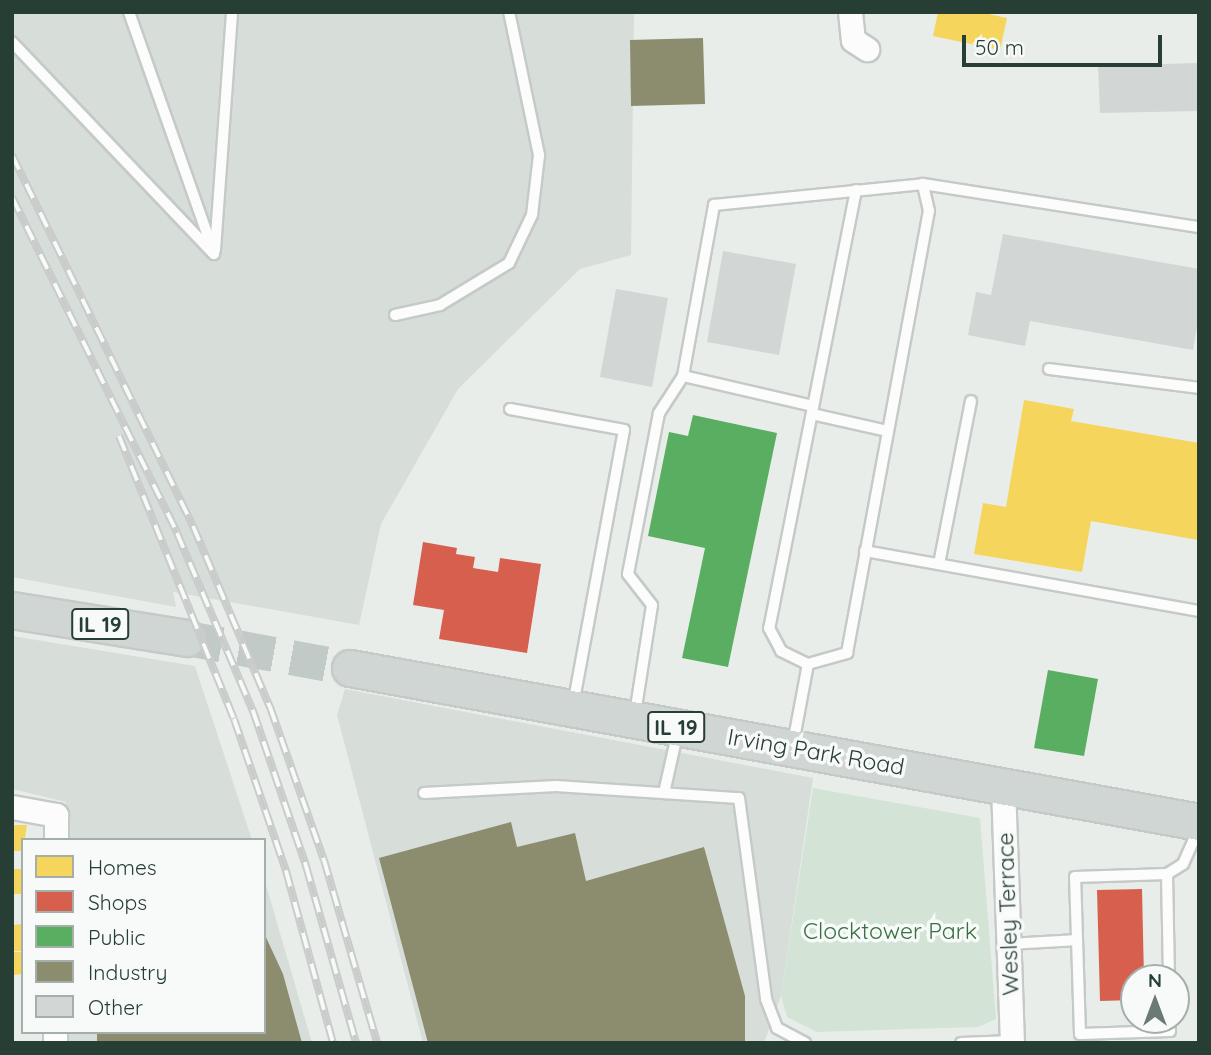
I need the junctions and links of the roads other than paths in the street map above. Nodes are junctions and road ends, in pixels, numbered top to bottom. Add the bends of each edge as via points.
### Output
1 (129, 12) edge
2 (232, 12) edge
3 (509, 12) edge
4 (850, 12) edge
5 (12, 42) edge
6 (867, 49) dead end
7 (923, 184) junction
8 (856, 190) junction
9 (1199, 227) edge
10 (214, 254) junction
11 (395, 315) dead end
12 (1049, 369) dead end
13 (683, 376) junction
14 (1199, 388) edge
15 (971, 401) dead end
16 (510, 409) dead end
17 (812, 410) junction
18 (888, 431) junction
19 (865, 551) junction
20 (939, 564) junction
21 (12, 610) edge
22 (1199, 611) edge
23 (187, 638) tunnel mouth
24 (808, 664) junction
25 (350, 668) tunnel mouth
26 (573, 708) junction
27 (634, 719) junction
28 (678, 727) junction
29 (792, 747) junction
30 (1003, 786) junction
31 (425, 793) dead end
32 (664, 793) junction
33 (12, 807) edge
34 (1199, 822) edge
35 (1199, 828) edge
36 (56, 838) edge
37 (1167, 874) junction
38 (1077, 940) junction
39 (1010, 944) junction
40 (1169, 964) edge
41 (1120, 1033) edge
42 (1012, 1042) edge
43 (805, 1043) edge
44 (961, 1043) edge

1 - 10 lane
2 - 10 lane
3 - 11 lane via 539,155 532,215 509,263 440,305
4 - 6 street via 853,40
5 - 10 lane
7 - 8 lane
7 - 9 lane
7 - 18 lane via 929,211
8 - 13 lane via 714,205
8 - 17 lane
12 - 14 lane
13 - 17 lane
13 - 27 lane via 660,412 628,574 652,605
15 - 20 lane
16 - 26 lane via 624,430
17 - 18 lane
17 - 24 lane via 769,628 782,651
18 - 19 lane
19 - 20 lane
19 - 24 lane via 847,653
20 - 22 lane
21 - 23 main road, IL 19
24 - 29 lane
25 - 26 main road, Irving Park Road / IL 19
26 - 27 main road, Irving Park Road / IL 19
27 - 28 main road, Irving Park Road / IL 19
28 - 29 main road, Irving Park Road / IL 19
28 - 32 lane
29 - 30 main road, Irving Park Road / IL 19
30 - 34 main road, Irving Park Road / IL 19
30 - 39 street, Wesley Terrace
31 - 32 lane via 556,786
32 - 43 lane via 739,798 766,999 777,1028
33 - 36 street via 56,815
35 - 37 lane via 1183,864
37 - 38 lane via 1074,877
37 - 40 lane
38 - 39 lane
38 - 41 lane via 1080,1034
39 - 42 street, Wesley Terrace
42 - 44 lane

